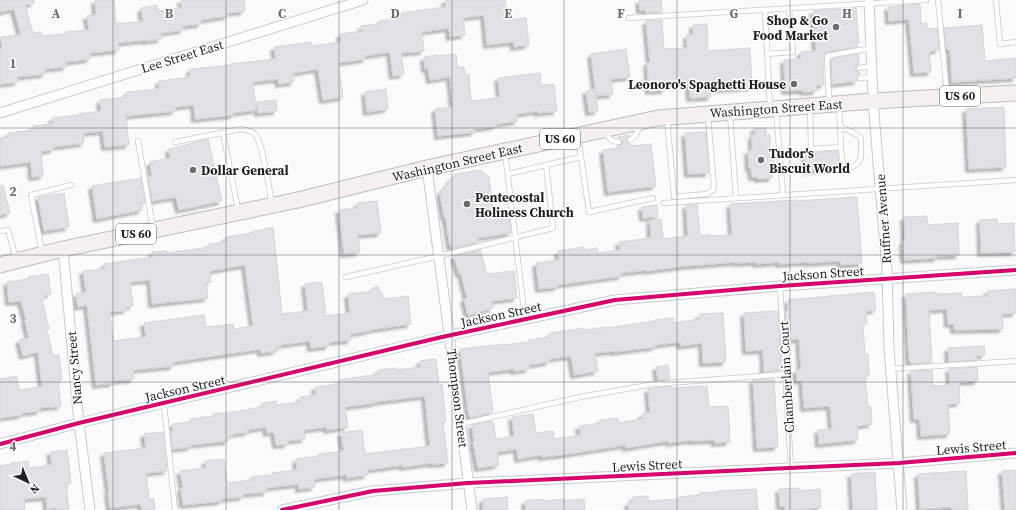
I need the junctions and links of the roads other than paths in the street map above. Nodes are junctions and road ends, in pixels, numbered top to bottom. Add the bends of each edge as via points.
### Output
1 (364, 0) edge
2 (926, 0) edge
3 (938, 0) edge
4 (996, 0) edge
5 (869, 2) edge
6 (789, 9) junction
7 (765, 10) junction
8 (629, 18) dead end
9 (1016, 42) edge
10 (871, 48) junction
11 (767, 54) junction
12 (872, 66) junction
13 (859, 68) dead end
14 (872, 77) junction
15 (860, 78) dead end
16 (1016, 92) edge
17 (947, 97) junction
18 (873, 101) junction
19 (834, 104) junction
20 (810, 106) junction
21 (773, 109) junction
22 (730, 112) junction
23 (0, 113) edge
24 (708, 114) junction
25 (667, 117) junction
26 (642, 121) junction
27 (840, 127) junction
28 (602, 130) junction
29 (223, 133) junction
30 (578, 135) junction
31 (138, 140) dead end
32 (630, 140) dead end
33 (175, 142) dead end
34 (619, 142) dead end
35 (841, 147) junction
36 (505, 151) junction
37 (581, 157) junction
38 (546, 165) junction
39 (427, 168) junction
40 (508, 174) junction
41 (1016, 180) edge
42 (71, 185) dead end
43 (880, 189) junction
44 (783, 195) junction
45 (653, 198) dead end
46 (736, 198) junction
47 (664, 203) dead end
48 (272, 205) junction
49 (238, 212) junction
50 (153, 230) junction
51 (0, 232) edge
52 (515, 237) junction
53 (63, 249) junction
54 (42, 254) junction
55 (439, 256) junction
56 (17, 260) junction
57 (0, 265) edge
58 (1016, 270) edge
59 (346, 277) dead end
60 (887, 279) junction
61 (780, 286) junction
62 (525, 319) junction
63 (450, 336) junction
64 (1016, 361) edge
65 (891, 369) junction
66 (786, 374) junction
67 (164, 404) junction
68 (79, 423) junction
69 (461, 424) junction
70 (0, 444) edge
71 (1016, 453) edge
72 (899, 463) junction
73 (791, 468) junction
74 (468, 484) junction
75 (90, 510) edge
76 (175, 510) edge
77 (282, 510) edge
78 (472, 510) edge
79 (902, 510) edge

1 - 23 street, Lee Street East
2 - 5 lane
3 - 17 lane
4 - 9 lane via 1000,44
5 - 6 lane
5 - 10 street, Ruffner Avenue
6 - 7 lane
6 - 11 lane via 793,52
7 - 8 lane
7 - 11 lane
10 - 12 street, Ruffner Avenue
10 - 19 lane via 828,56
11 - 21 lane
12 - 13 lane
12 - 14 street, Ruffner Avenue
14 - 15 lane
14 - 18 street, Ruffner Avenue
16 - 17 main road, Washington Street East / US 60
17 - 18 main road, Washington Street East / US 60
18 - 19 main road, Washington Street East / US 60
18 - 43 street, Ruffner Avenue
19 - 20 main road, Washington Street East / US 60
19 - 27 lane
20 - 21 main road, Washington Street East / US 60
20 - 35 lane via 811,148
21 - 22 main road, Washington Street East / US 60
21 - 44 lane
22 - 24 main road, Washington Street East / US 60
22 - 46 lane
24 - 25 main road, Washington Street East / US 60
24 - 25 lane via 714,186 707,194 674,197
25 - 26 main road, Washington Street East / US 60
26 - 28 main road, Washington Street East / US 60
26 - 32 lane via 635,136
27 - 35 lane
27 - 35 lane via 861,138 861,158 857,164 850,168 845,166
28 - 30 main road, Washington Street East / US 60
28 - 34 lane via 608,137
29 - 33 lane
29 - 48 lane via 241,129 255,134 261,143
29 - 49 lane
30 - 36 main road, Washington Street East / US 60
30 - 37 lane
31 - 50 lane
36 - 39 main road, Washington Street East / US 60
36 - 40 lane
37 - 38 lane
37 - 45 lane via 589,212
38 - 40 lane
38 - 52 lane via 553,228
39 - 48 main road, Washington Street East / US 60
39 - 55 street, Thompson Street
40 - 52 lane
41 - 43 lane
42 - 54 lane via 31,195
43 - 44 lane
43 - 60 street, Ruffner Avenue
44 - 46 lane
46 - 47 lane
48 - 49 main road, Washington Street East / US 60
49 - 50 main road, Washington Street East / US 60
50 - 53 main road, Washington Street East / US 60
51 - 56 lane via 8,230
52 - 55 lane
52 - 62 lane
53 - 54 main road, Washington Street East / US 60
53 - 68 street, Nancy Street
54 - 56 main road, Washington Street East / US 60
55 - 59 lane
55 - 63 street, Thompson Street
56 - 57 main road, Washington Street East / US 60
58 - 60 street, Jackson Street
60 - 61 street, Jackson Street
60 - 65 street, Ruffner Avenue
61 - 62 street, Jackson Street via 615,300
61 - 66 lane, Chamberlain Court
62 - 63 street, Jackson Street
63 - 67 street, Jackson Street
63 - 69 street, Thompson Street
64 - 65 lane
65 - 72 street, Ruffner Avenue
66 - 69 lane via 654,384 580,397
66 - 73 lane, Chamberlain Court
67 - 68 street, Jackson Street
67 - 76 lane
68 - 70 street, Jackson Street
68 - 75 street, Nancy Street
69 - 74 street, Thompson Street
71 - 72 street, Lewis Street
72 - 73 street, Lewis Street
72 - 79 street, Ruffner Avenue
73 - 74 street, Lewis Street
74 - 77 street, Lewis Street via 373,491
74 - 78 street, Thompson Street

